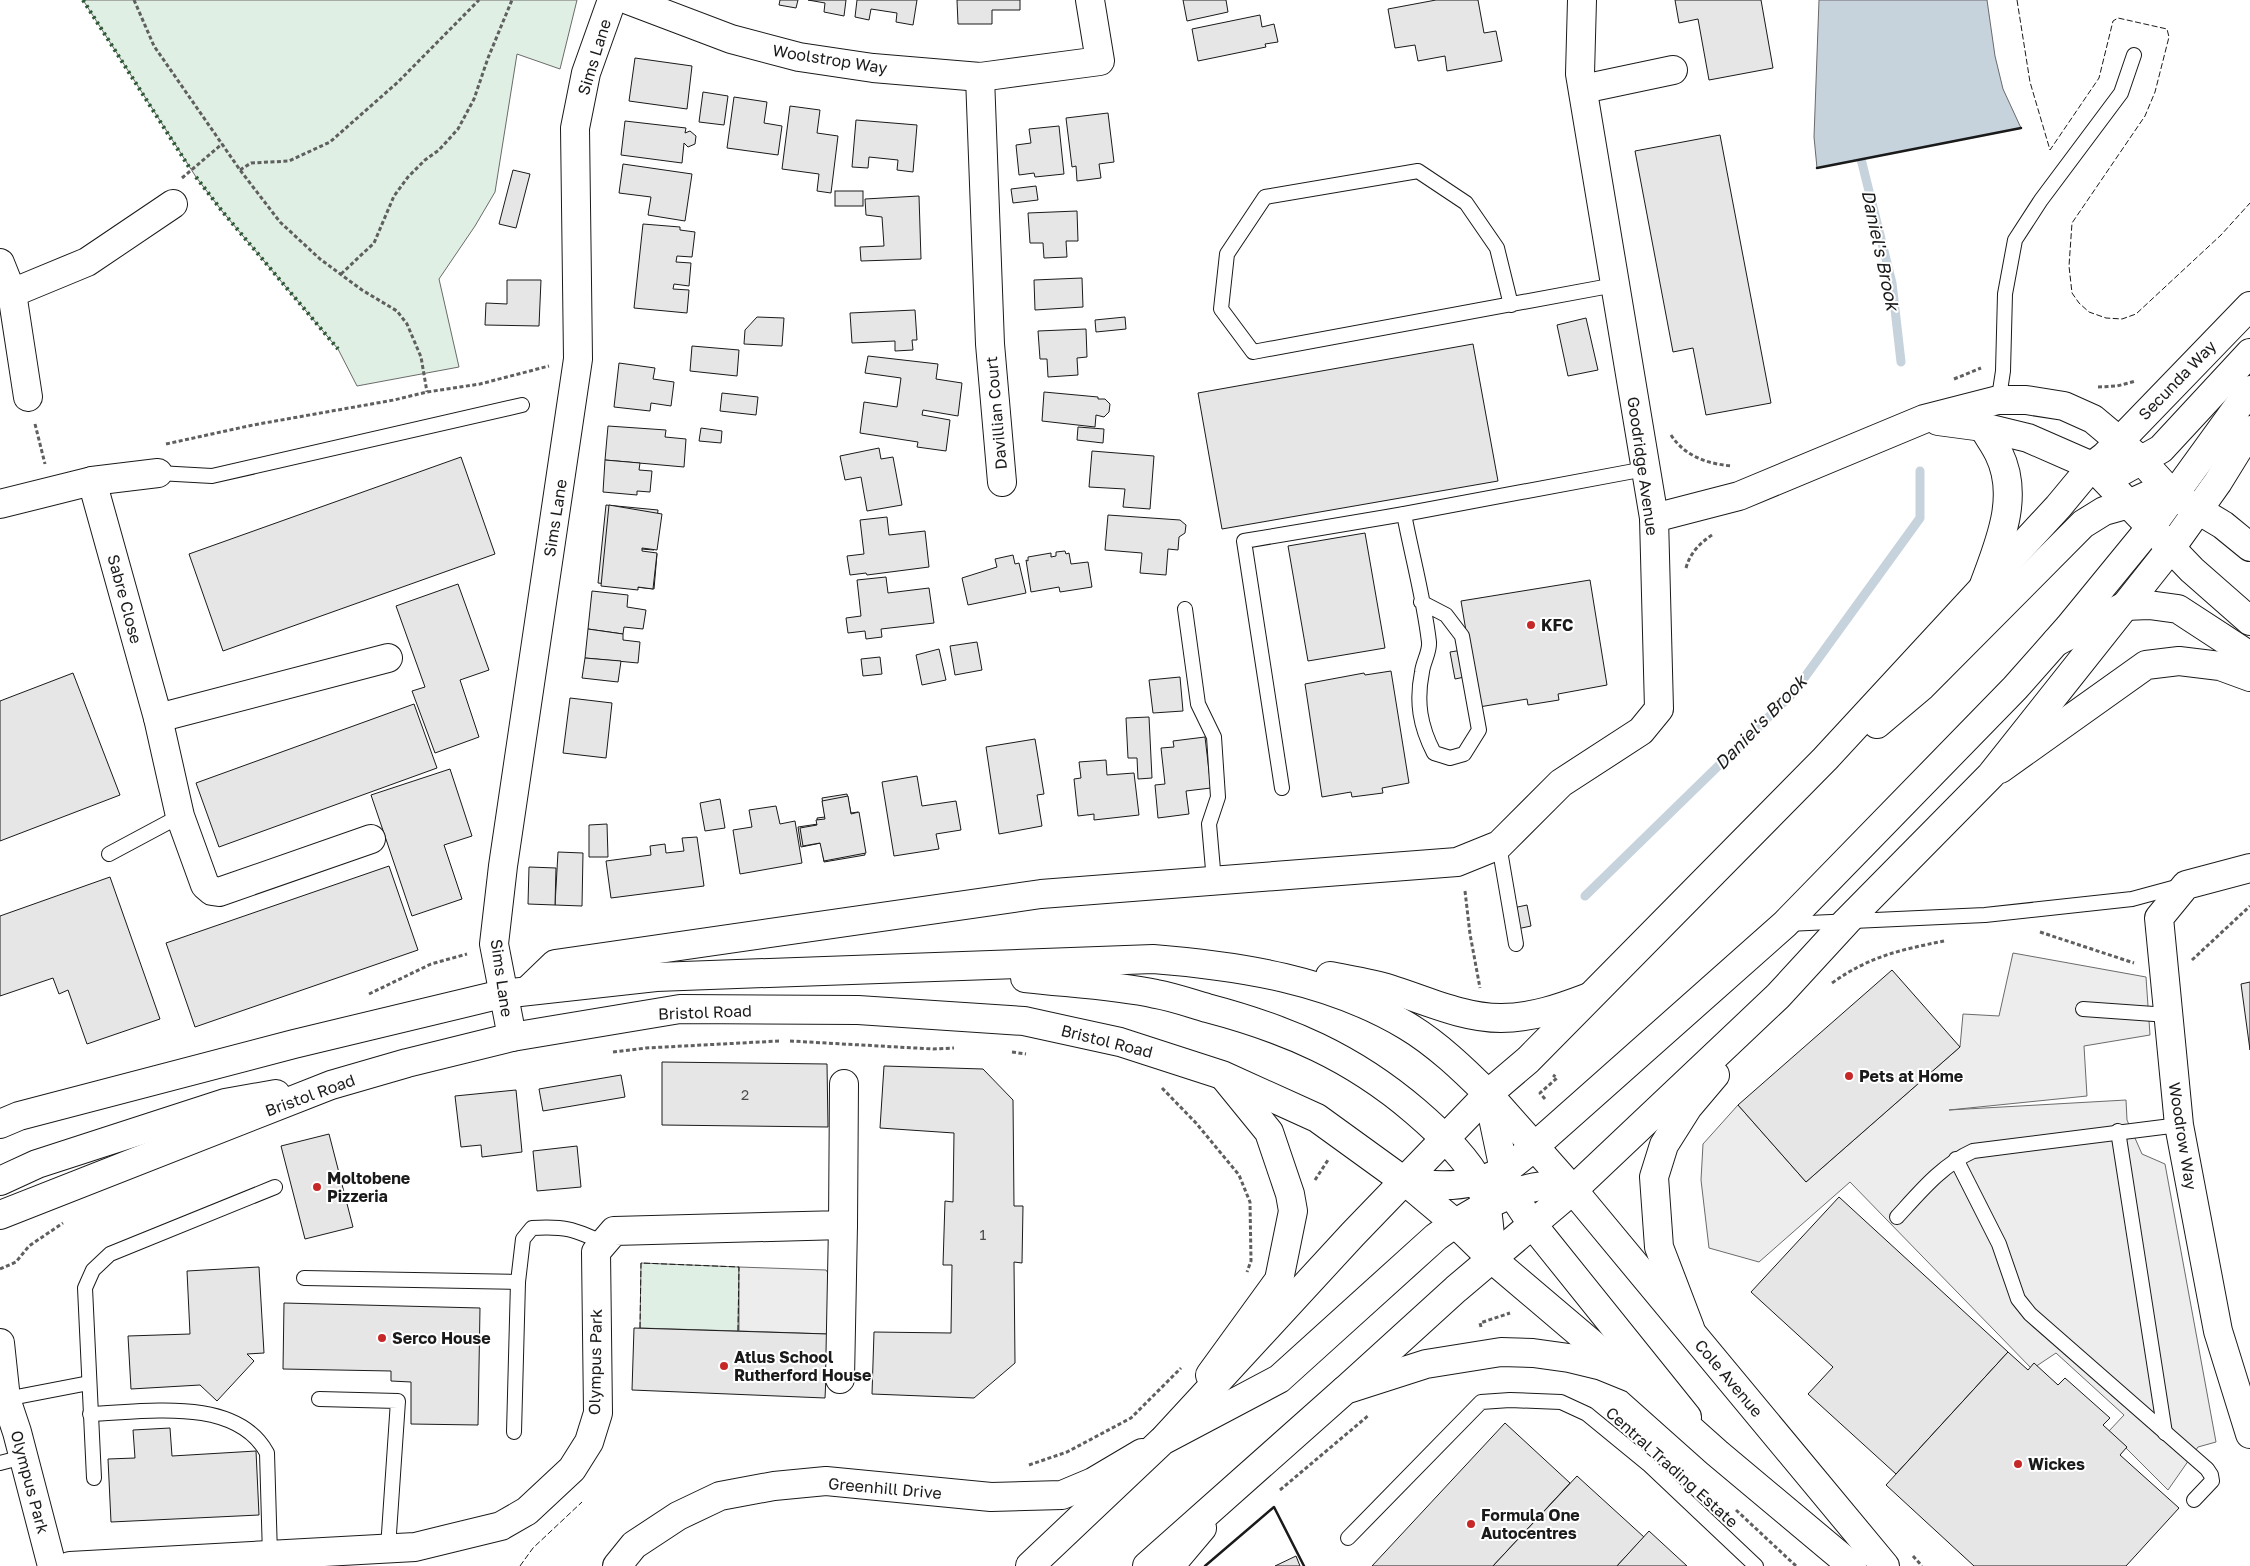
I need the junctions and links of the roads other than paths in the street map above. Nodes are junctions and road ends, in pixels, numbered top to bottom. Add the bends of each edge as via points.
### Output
1 (612, 0) edge
2 (628, 0) edge
3 (1090, 0) edge
4 (1582, 0) edge
5 (2134, 55) dead end
6 (1673, 70) dead end
7 (980, 77) junction
8 (1583, 89) junction
9 (173, 204) dead end
10 (0, 262) edge
11 (1615, 285) junction
12 (12, 293) junction
13 (1511, 304) junction
14 (2250, 306) edge
15 (2250, 353) edge
16 (2250, 390) edge
17 (28, 396) road end
18 (1998, 400) junction
19 (522, 404) dead end
20 (1924, 419) junction
21 (1987, 428) junction
22 (2250, 430) edge
23 (2105, 454) junction
24 (2142, 461) junction
25 (1645, 469) junction
26 (158, 473) joint
27 (92, 481) junction
28 (1002, 482) dead end
29 (2173, 495) junction
30 (0, 504) edge
31 (2129, 504) junction
32 (2199, 510) junction
33 (1404, 514) junction
34 (1654, 518) junction
35 (2150, 528) junction
36 (2250, 547) edge
37 (2171, 548) junction
38 (1984, 585) junction
39 (1421, 602) junction
40 (2125, 606) junction
41 (1185, 609) dead end
42 (2250, 621) edge
43 (2056, 642) junction
44 (2250, 656) edge
45 (388, 658) dead end
46 (2250, 677) edge
47 (158, 718) junction
48 (1991, 775) junction
49 (1282, 788) dead end
50 (180, 816) junction
51 (1769, 816) junction
52 (371, 839) dead end
53 (1499, 845) junction
54 (109, 854) dead end
55 (2243, 871) edge
56 (1214, 881) junction
57 (2186, 885) junction
58 (1847, 921) junction
59 (1785, 924) junction
60 (1516, 944) dead end
61 (1185, 962) junction
62 (941, 968) junction
63 (515, 992) junction
64 (1778, 996) junction
65 (1590, 997) junction
66 (2083, 1009) dead end
67 (2168, 1015) junction
68 (512, 1037) junction
69 (1222, 1074) junction
70 (844, 1084) dead end
71 (332, 1085) junction
72 (1488, 1094) junction
73 (0, 1124) edge
74 (2179, 1125) junction
75 (2118, 1131) junction
76 (1446, 1139) junction
77 (1535, 1146) junction
78 (1956, 1159) junction
79 (1478, 1180) junction
80 (0, 1181) edge
81 (1404, 1181) junction
82 (1508, 1182) junction
83 (275, 1187) dead end
84 (1573, 1190) junction
85 (1487, 1206) junction
86 (0, 1215) edge
87 (1898, 1217) dead end
88 (1455, 1223) junction
89 (1532, 1224) junction
90 (843, 1225) junction
91 (604, 1243) junction
92 (1492, 1259) junction
93 (304, 1278) dead end
94 (518, 1282) junction
95 (1692, 1334) junction
96 (0, 1343) edge
97 (840, 1379) dead end
98 (1634, 1380) junction
99 (89, 1383) junction
100 (1344, 1390) junction
101 (3, 1394) edge
102 (319, 1399) dead end
103 (90, 1414) junction
104 (514, 1432) dead end
105 (2165, 1433) junction
106 (2250, 1434) edge
107 (1162, 1441) junction
108 (1717, 1453) junction
109 (12, 1460) edge
110 (94, 1478) dead end
111 (1220, 1499) junction
112 (2194, 1500) dead end
113 (1348, 1538) dead end
114 (388, 1548) junction
115 (270, 1555) junction
116 (345, 1558) edge
117 (214, 1562) edge
118 (145, 1564) edge
119 (52, 1566) edge
120 (70, 1566) edge
121 (617, 1566) edge
122 (1030, 1566) edge
123 (1147, 1566) edge
124 (1170, 1566) edge
125 (1756, 1566) edge
126 (1852, 1566) edge
127 (1885, 1566) edge

1 - 63 main road, Sims Lane via 586,73 575,128 578,359 494,944
2 - 7 main road, Woolstrop Way via 730,39 799,57 873,68
3 - 7 main road, Woolstrop Way via 1100,61
4 - 8 main road, Goodridge Avenue via 1580,74
5 - 18 lane via 2121,92 2015,240 2005,294 2003,371
6 - 8 main road
7 - 28 main road, Davillian Court via 990,344
8 - 11 main road, Goodridge Avenue
9 - 12 main road via 87,262
10 - 12 main road
11 - 13 lane
11 - 25 main road, Goodridge Avenue
12 - 17 main road
13 - 13 lane via 1497,248 1466,203 1418,171 1265,197 1227,254 1221,309 1253,352
14 - 23 main road, Secunda Way
15 - 24 main road via 2161,449
16 - 29 main road
18 - 20 main road
18 - 21 lane
18 - 23 main road via 2026,400 2064,406 2093,419
19 - 26 lane via 212,476
20 - 21 main road
20 - 34 main road via 1739,496
21 - 23 main road
21 - 38 main road via 2007,478 2008,504 2003,534
22 - 32 main road
23 - 24 main road
23 - 24 main road via 2115,475
23 - 31 main road
23 - 38 main road, Secunda Way
24 - 29 main road
25 - 33 lane
25 - 34 main road, Goodridge Avenue
26 - 27 main road
27 - 30 main road
27 - 47 main road, Sabre Close
29 - 31 main road via 2153,493
29 - 32 main road
29 - 35 main road
31 - 35 main road
31 - 51 main road via 2104,511 2083,524 1922,686
32 - 36 main road
32 - 37 main road
33 - 39 lane
33 - 49 lane via 1244,541
34 - 53 main road, Goodridge Avenue via 1658,709 1641,731 1561,783
35 - 37 main road
35 - 43 main road
37 - 40 main road
37 - 42 main road
38 - 51 main road, Secunda Way
39 - 39 lane via 1429,645 1422,672 1419,714 1434,753 1450,758 1464,754 1479,730 1462,636 1446,615
40 - 43 main road
40 - 44 main road via 2178,609
40 - 48 main road
41 - 56 lane via 1198,704 1214,737 1218,797 1210,824
43 - 59 main road
45 - 47 main road
46 - 48 main road via 2220,666 2179,661 2146,665
47 - 50 main road, Sabre Close
48 - 58 main road
50 - 52 main road, Sabre Close via 205,885 219,892
50 - 54 lane
51 - 65 main road
53 - 56 main road, Goodridge Avenue via 1450,863
53 - 60 lane
55 - 57 main road
56 - 63 main road via 1040,894 556,964
57 - 58 lane via 2132,899 1985,915
57 - 67 main road, Woodrow Way via 2159,918
58 - 59 lane
58 - 64 main road
59 - 77 main road
61 - 62 main road via 1153,959
61 - 65 main road via 1278,964 1387,988 1448,1008 1500,1018 1551,1011
61 - 72 main road via 1284,976 1349,997 1408,1026 1446,1055
62 - 63 main road via 656,977
62 - 76 main road via 1156,993 1254,1020 1323,1048 1368,1075 1392,1090
63 - 68 main road, Sims Lane
63 - 73 main road via 294,1044 19,1116
64 - 84 main road
64 - 95 main road via 1688,1108 1664,1145 1654,1177 1658,1247
65 - 72 main road via 1528,1060
66 - 67 lane
67 - 74 main road, Woodrow Way
68 - 69 main road, Bristol Road via 680,1009 868,1011 1024,1021 1120,1042
68 - 71 main road, Bristol Road
69 - 81 main road, Bristol Road via 1317,1118
69 - 107 main road via 1269,1132 1290,1194 1292,1212 1279,1280
70 - 90 main road
71 - 80 main road via 225,1103 37,1164
71 - 86 main road, Bristol Road
72 - 76 main road
72 - 77 main road, Cole Avenue
72 - 82 main road
74 - 75 lane
74 - 106 main road, Woodrow Way via 2218,1331
75 - 78 lane via 1973,1151
75 - 105 lane
76 - 79 main road
76 - 81 main road
77 - 82 main road
77 - 84 main road, Cole Avenue
78 - 87 lane
78 - 105 lane via 1999,1244 2018,1299 2030,1314
79 - 81 main road via 1443,1186
79 - 82 main road
79 - 85 main road
81 - 88 main road, Bristol Road
81 - 107 main road
82 - 84 main road via 1534,1188 1553,1185
82 - 85 main road
82 - 89 main road
83 - 99 lane via 110,1254 94,1270 85,1288
84 - 89 main road
84 - 95 main road, Cole Avenue
85 - 88 main road
85 - 92 main road
88 - 92 main road, Bristol Road
88 - 107 main road via 1279,1379
89 - 92 main road
89 - 108 main road
90 - 91 main road via 614,1231
90 - 97 main road
91 - 94 lane via 573,1229 532,1228 523,1239
91 - 114 main road, Olympus Park via 596,1252 598,1413 590,1442 572,1469 527,1511 501,1526 415,1547
92 - 98 main road
92 - 100 main road
93 - 94 lane
94 - 104 lane
95 - 127 main road, Cole Avenue
96 - 101 main road, Olympus Park
98 - 100 main road via 1602,1366 1569,1358 1501,1352 1426,1364
98 - 108 main road
99 - 101 lane
99 - 103 lane
100 - 111 main road
101 - 109 main road, Olympus Park
102 - 114 lane via 398,1401
103 - 110 lane
103 - 115 lane via 171,1412 215,1415 249,1430 267,1453
105 - 112 lane via 2211,1474 2212,1481
107 - 121 main road, Greenhill Drive via 1093,1482 1062,1495 991,1497 826,1481 720,1496 678,1516 634,1545
107 - 122 main road
108 - 126 main road
109 - 119 main road, Olympus Park
111 - 123 main road
111 - 124 main road via 1196,1537
113 - 125 lane, Central Trading Estate via 1481,1402 1561,1402 1587,1414 1648,1464
114 - 116 main road, Olympus Park
115 - 116 main road, Olympus Park
115 - 117 main road, Olympus Park
117 - 118 main road, Olympus Park
118 - 120 main road, Olympus Park

